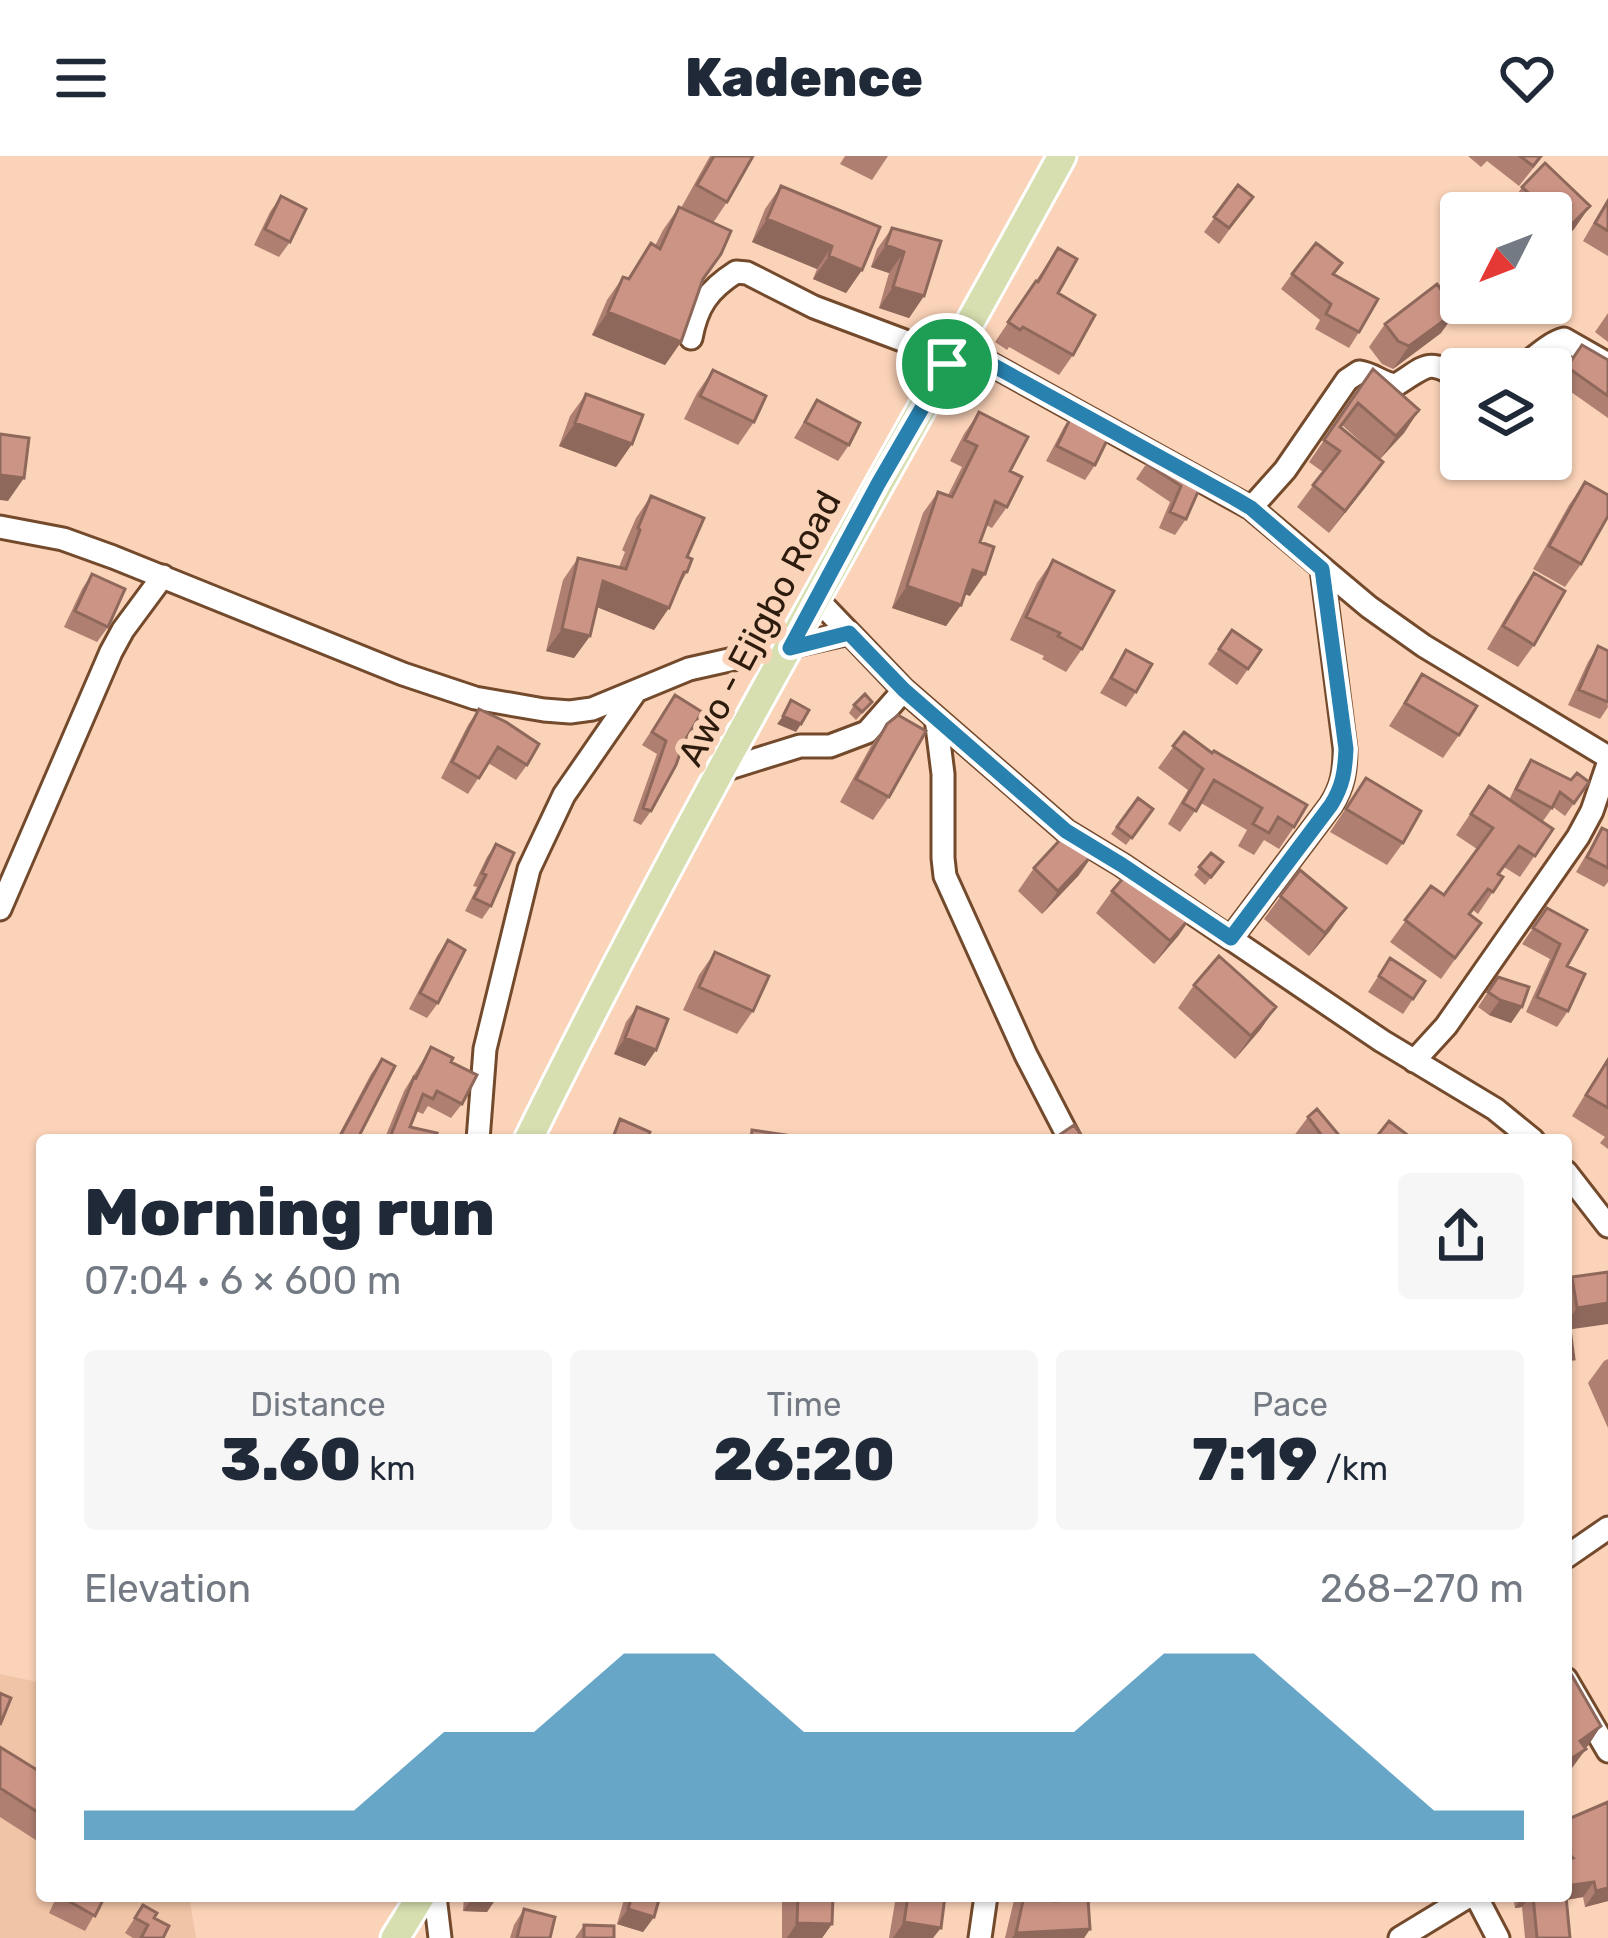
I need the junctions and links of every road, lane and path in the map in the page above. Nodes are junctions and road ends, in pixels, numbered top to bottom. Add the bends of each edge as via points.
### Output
1 (1062, 156) edge
2 (691, 338) edge
3 (1548, 348) edge
4 (952, 355) junction
5 (1608, 364) edge
6 (1440, 368) edge
7 (1251, 508) junction
8 (0, 527) edge
9 (1322, 569) junction
10 (163, 576) junction
11 (816, 598) junction
12 (849, 633) junction
13 (790, 648) junction
14 (637, 690) junction
15 (904, 690) junction
16 (937, 718) junction
17 (1608, 760) edge
18 (723, 770) junction
19 (0, 909) edge
20 (1231, 938) junction
21 (1414, 1061) junction
22 (478, 1134) edge
23 (531, 1134) edge
24 (1067, 1134) edge
25 (1526, 1134) edge
26 (1572, 1180) edge
27 (1608, 1225) edge
28 (1608, 1528) edge
29 (1572, 1553) edge
30 (1572, 1689) edge
31 (1608, 1751) edge
32 (417, 1902) edge
33 (436, 1902) edge
34 (985, 1902) edge
35 (1463, 1902) edge
36 (1477, 1902) edge
37 (395, 1938) edge
38 (440, 1938) edge
39 (980, 1938) edge
40 (1400, 1938) edge
41 (1498, 1938) edge

1 - 4 main road, Awo - Ejigbo Road
2 - 4 street via 696,311 736,272
3 - 5 street via 1564,339
4 - 7 street
4 - 11 main road, Awo - Ejigbo Road
6 - 7 street via 1420,367 1396,385 1359,372 1347,380
7 - 9 street
8 - 10 street via 63,538
9 - 17 street via 1424,646
9 - 20 street via 1345,772 1331,805
10 - 14 street via 475,698 570,712
10 - 19 street via 111,652
11 - 12 street
11 - 13 main road, Awo - Ejigbo Road
12 - 13 street
12 - 15 street
13 - 14 street via 689,669
13 - 18 main road, Awo - Ejigbo Road
14 - 22 street via 564,795 530,869 485,1049
15 - 16 street
15 - 18 street via 867,732
16 - 20 street via 1066,831
16 - 24 street via 946,876
17 - 21 street via 1578,837
18 - 23 main road, Awo - Ejigbo Road
20 - 21 street
21 - 25 street
26 - 27 street
28 - 29 street
30 - 31 street
32 - 37 main road
33 - 38 street
34 - 39 street
35 - 40 street
36 - 41 street

